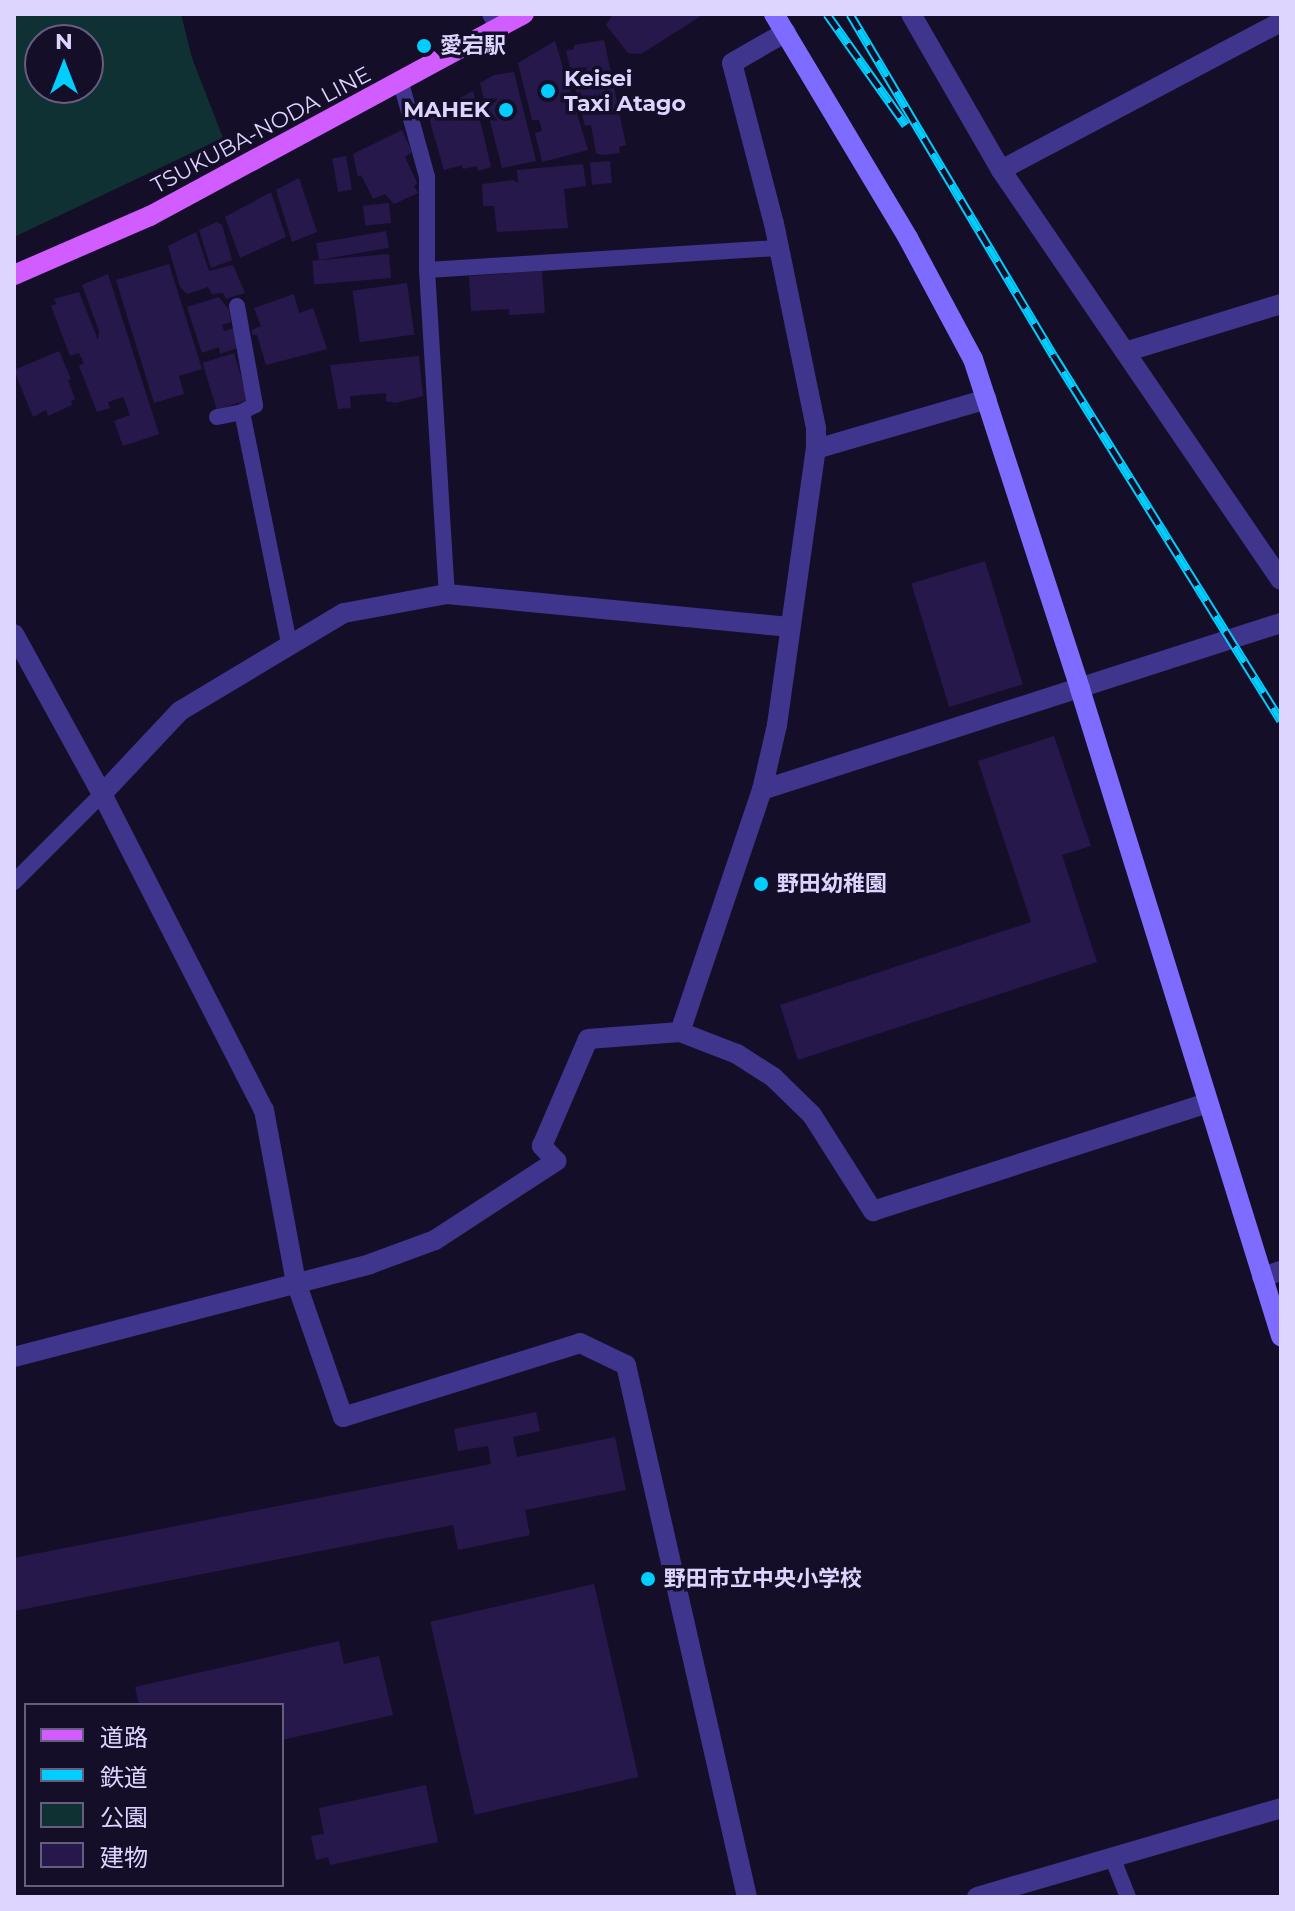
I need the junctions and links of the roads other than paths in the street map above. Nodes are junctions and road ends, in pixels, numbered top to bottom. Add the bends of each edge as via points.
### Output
1 (524, 14) edge
2 (774, 14) edge
3 (911, 14) edge
4 (494, 22) edge
5 (1281, 22) edge
6 (786, 32) junction
7 (401, 83) junction
8 (1001, 170) junction
9 (778, 248) junction
10 (427, 270) junction
11 (14, 275) edge
12 (1281, 304) edge
13 (237, 306) dead end
14 (1125, 352) junction
15 (987, 399) junction
16 (242, 412) junction
17 (217, 417) dead end
18 (816, 449) junction
19 (1281, 580) edge
20 (447, 594) junction
21 (1281, 623) edge
22 (788, 627) junction
23 (14, 634) edge
24 (289, 644) junction
25 (1080, 689) junction
26 (762, 790) junction
27 (102, 794) junction
28 (14, 882) edge
29 (680, 1032) junction
30 (1207, 1103) junction
31 (1272, 1274) edge
32 (296, 1282) junction
33 (1281, 1336) edge
34 (14, 1357) edge
35 (1281, 1808) edge
36 (1112, 1857) junction
37 (747, 1897) edge
38 (977, 1897) edge
39 (1128, 1897) edge

1 - 4 main road, TSUKUBA-NODA LINE
2 - 6 street
3 - 8 street
4 - 7 main road, TSUKUBA-NODA LINE
5 - 8 street
6 - 9 street via 732,63
6 - 15 street via 908,238 973,359
7 - 10 lane via 427,177
7 - 11 main road, TSUKUBA-NODA LINE via 150,216
8 - 14 street
9 - 10 lane
9 - 18 street
10 - 20 lane
12 - 14 street
13 - 16 lane via 255,405
14 - 19 street
15 - 18 street
15 - 25 street
16 - 17 lane
16 - 24 lane
18 - 22 street
20 - 22 street
20 - 24 street via 344,613
21 - 25 street
22 - 26 street via 777,725
23 - 27 street
24 - 27 street via 180,711
25 - 26 street
25 - 30 street
26 - 29 street
27 - 28 lane
27 - 32 street via 264,1110
29 - 30 street via 737,1054 773,1077 812,1115 873,1211
29 - 32 street via 588,1039 542,1146 556,1161 435,1240 370,1264
30 - 31 street
31 - 33 street
32 - 34 street
32 - 37 street via 343,1417 580,1343 626,1365
35 - 36 street
36 - 38 street
36 - 39 lane

